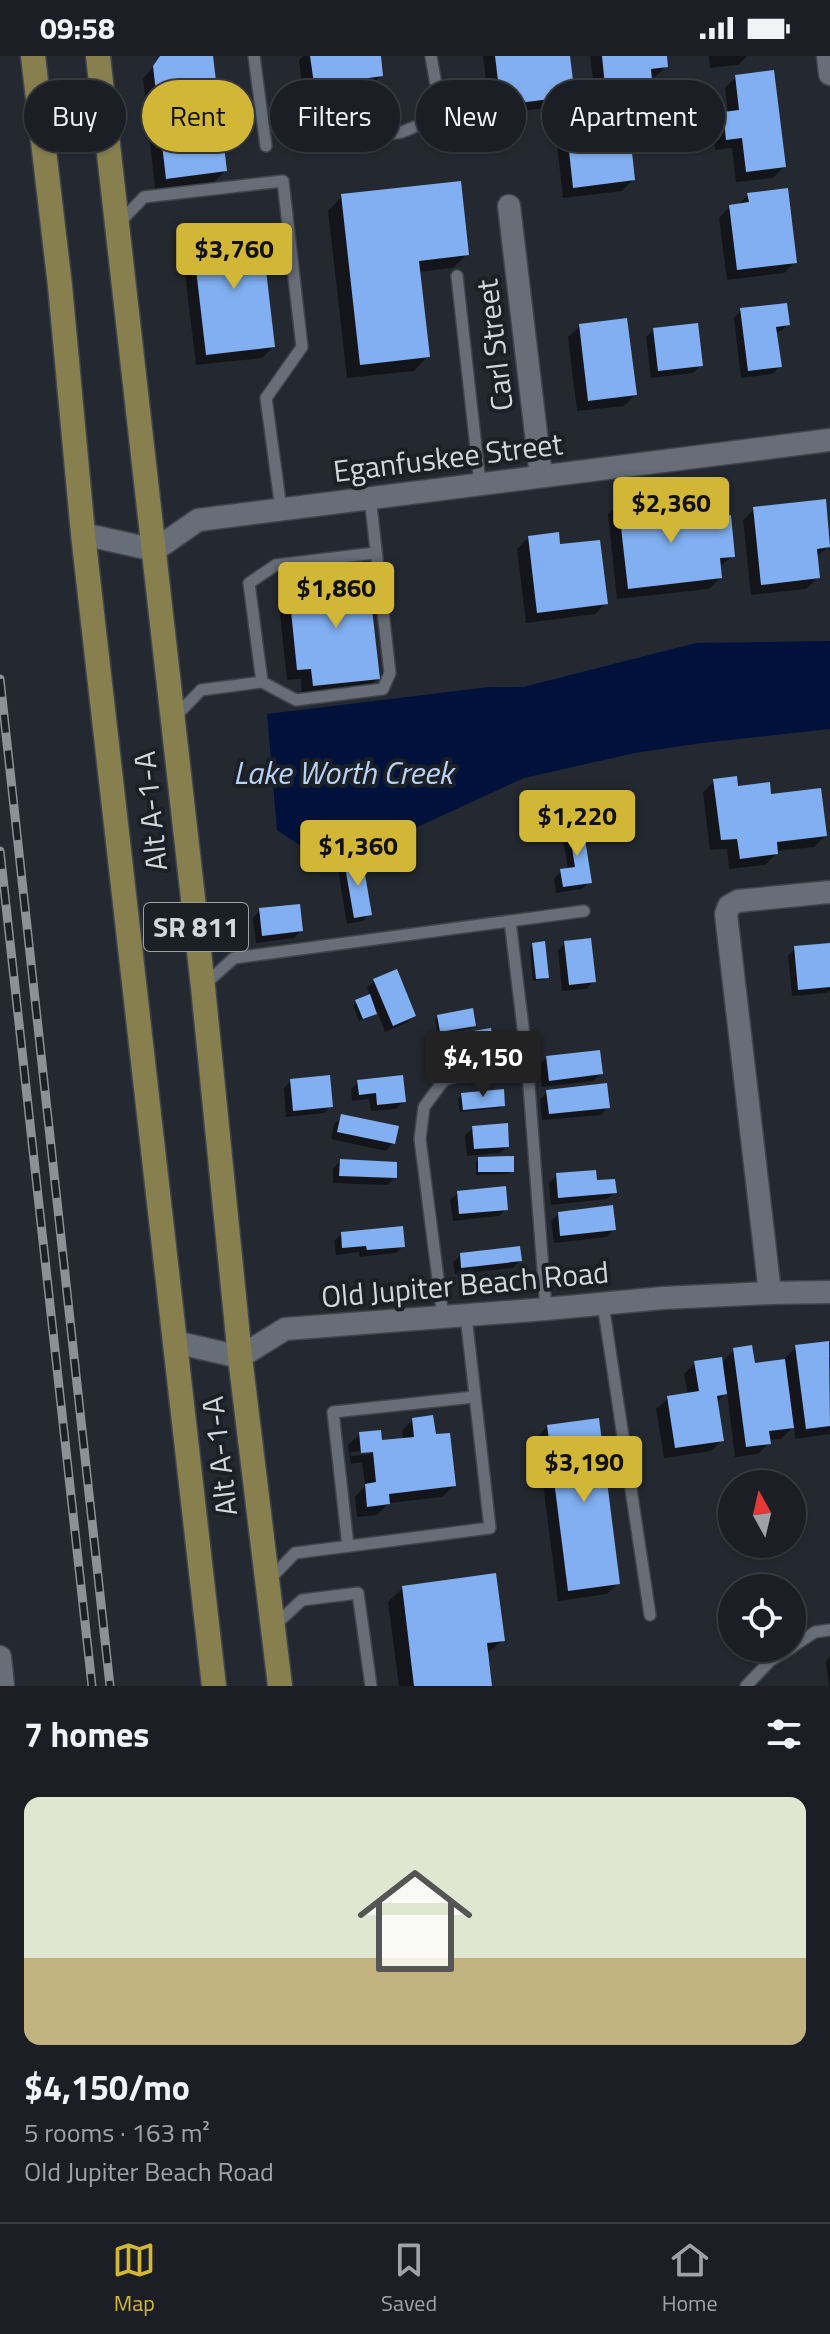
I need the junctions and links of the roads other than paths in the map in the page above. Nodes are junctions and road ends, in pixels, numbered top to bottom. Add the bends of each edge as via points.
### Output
1 (33, 56) edge
2 (98, 56) edge
3 (254, 56) edge
4 (431, 56) edge
5 (828, 56) edge
6 (830, 74) edge
7 (400, 132) edge
8 (266, 146) dead end
9 (509, 206) dead end
10 (116, 225) junction
11 (457, 276) dead end
12 (830, 440) edge
13 (541, 476) junction
14 (480, 484) junction
15 (370, 497) junction
16 (281, 509) junction
17 (83, 534) junction
18 (155, 550) junction
19 (375, 553) junction
20 (262, 682) junction
21 (173, 718) junction
22 (830, 892) edge
23 (584, 911) dead end
24 (510, 921) junction
25 (203, 987) junction
26 (527, 1068) junction
27 (830, 1292) edge
28 (770, 1293) junction
29 (603, 1304) junction
30 (546, 1309) junction
31 (466, 1316) junction
32 (443, 1317) junction
33 (175, 1342) junction
34 (240, 1357) junction
35 (474, 1397) junction
36 (348, 1546) junction
37 (267, 1581) junction
38 (650, 1615) dead end
39 (273, 1627) junction
40 (830, 1630) edge
41 (806, 1638) edge
42 (0, 1657) edge
43 (769, 1662) edge
44 (3, 1686) edge
45 (214, 1686) edge
46 (280, 1686) edge
47 (371, 1686) edge
48 (746, 1686) edge

1 - 17 main road, Alt A-1-A / SR 811
2 - 10 main road, Alt A-1-A / SR 811
3 - 8 lane
4 - 7 lane via 440,108 434,119
5 - 6 street
9 - 13 street, Carl Street
10 - 16 lane via 144,197 283,181 302,347 266,398
10 - 18 main road, Alt A-1-A / SR 811
11 - 14 lane
12 - 13 street, Eganfuskee Street
13 - 14 street, Eganfuskee Street
14 - 15 street, Eganfuskee Street
15 - 16 street, Eganfuskee Street
15 - 19 lane
16 - 18 street, Eganfuskee Street via 198,520
17 - 18 street
17 - 33 main road, Alt A-1-A / SR 811
18 - 21 main road, Alt A-1-A / SR 811
19 - 20 lane via 276,565 249,583
19 - 20 lane via 390,673 383,689 296,700
20 - 21 lane via 201,690
21 - 25 main road, Alt A-1-A / SR 811
22 - 28 street via 738,901 726,914
23 - 24 lane
24 - 25 lane via 234,958
24 - 26 lane
25 - 34 main road, Alt A-1-A / SR 811
26 - 30 lane
26 - 32 lane via 473,1071 444,1080 424,1107 420,1139
27 - 28 street, Old Jupiter Beach Road
28 - 29 street, Old Jupiter Beach Road
29 - 30 street, Old Jupiter Beach Road
29 - 38 lane
30 - 31 street, Old Jupiter Beach Road
31 - 32 street, Old Jupiter Beach Road
31 - 35 lane
32 - 34 street, Old Jupiter Beach Road via 285,1329
33 - 34 street
33 - 45 main road, Alt A-1-A / SR 811
34 - 37 main road, Alt A-1-A / SR 811
35 - 36 lane via 490,1528
35 - 36 lane via 333,1412
36 - 37 lane via 295,1553
37 - 39 main road, Alt A-1-A / SR 811
39 - 46 main road, Alt A-1-A / SR 811
39 - 47 lane via 302,1600 358,1593
40 - 41 lane
42 - 44 street
43 - 48 lane

